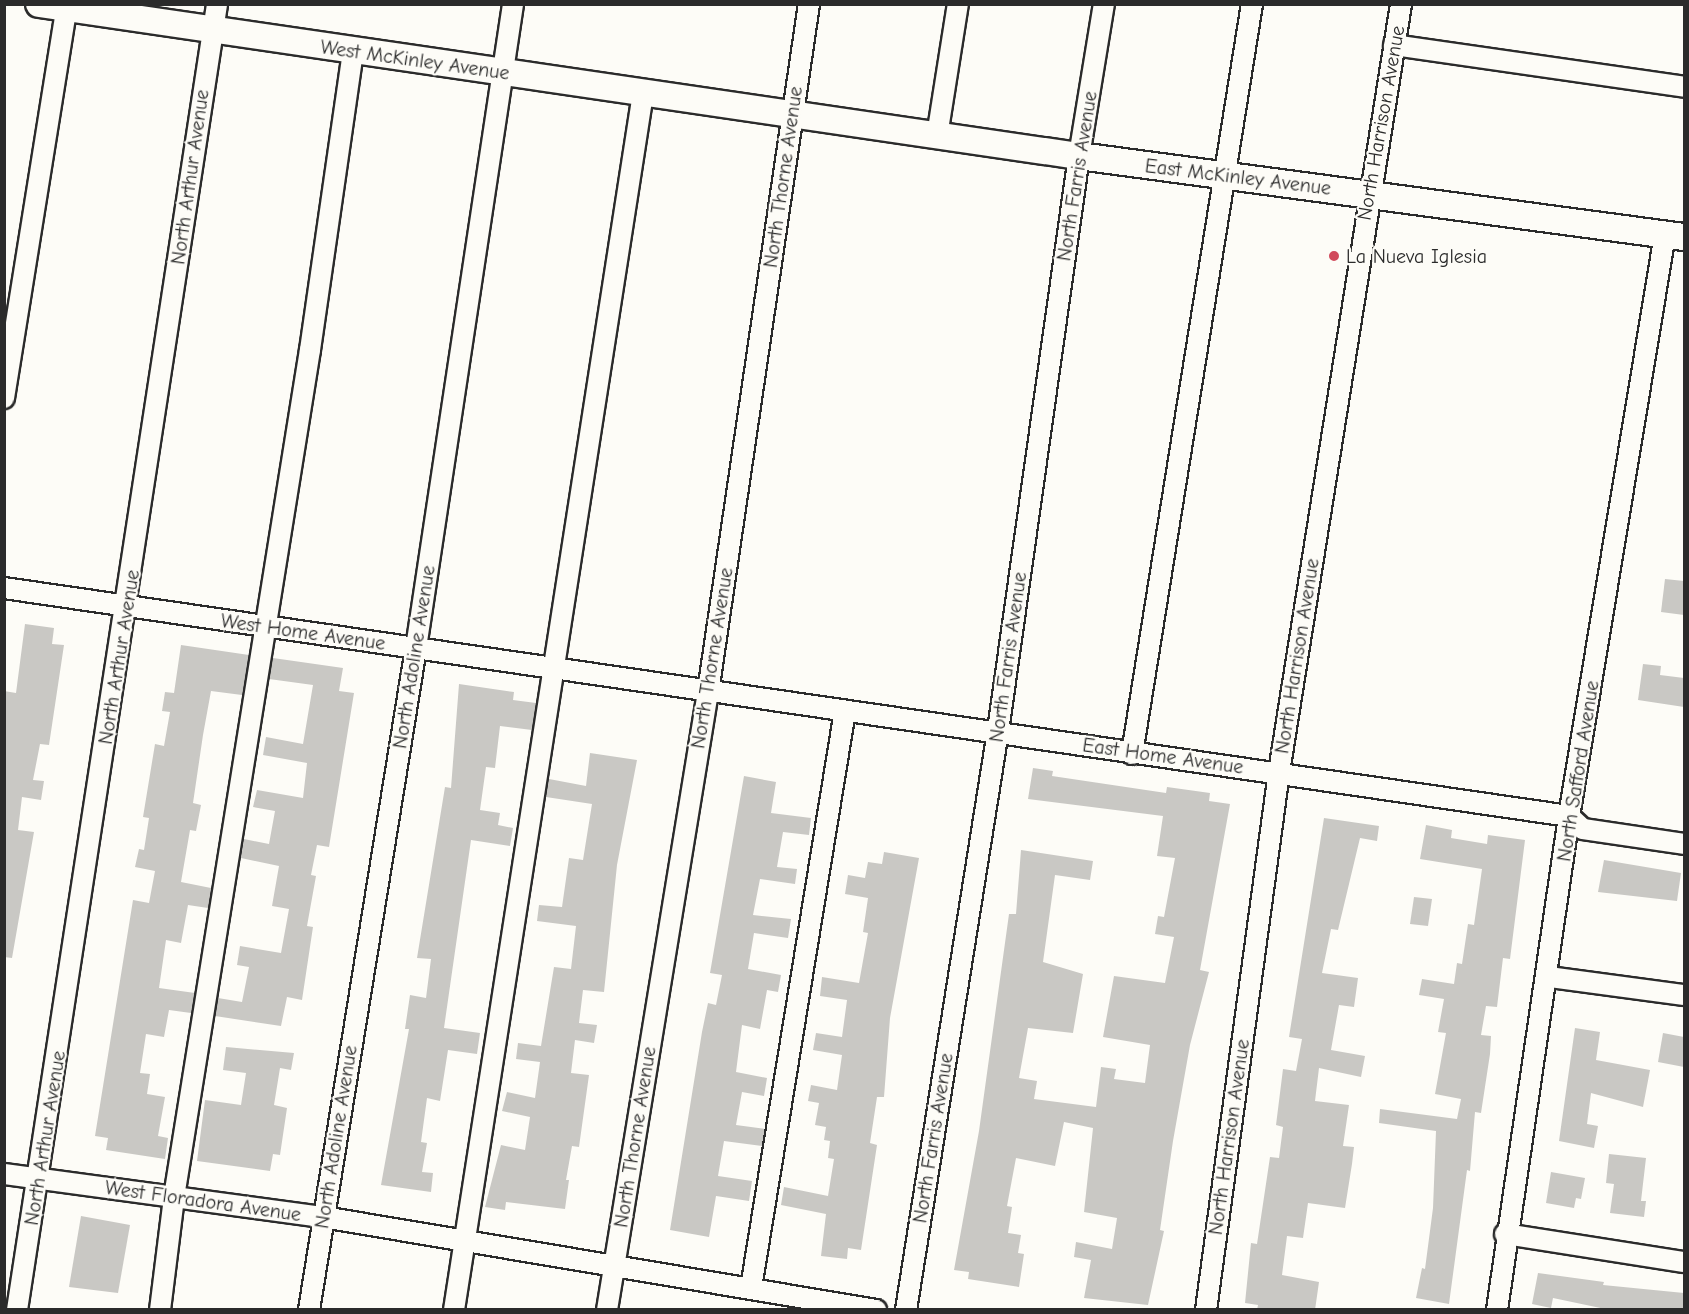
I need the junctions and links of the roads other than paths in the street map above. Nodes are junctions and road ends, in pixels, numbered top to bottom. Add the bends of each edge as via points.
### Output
1 (39, 4) edge
2 (217, 4) edge
3 (513, 4) edge
4 (809, 4) edge
5 (958, 4) edge
6 (1104, 4) edge
7 (1252, 4) edge
8 (1401, 4) edge
9 (67, 7) edge
10 (212, 30) junction
11 (1394, 45) junction
12 (353, 51) junction
13 (503, 72) junction
14 (1684, 87) edge
15 (643, 93) junction
16 (792, 115) junction
17 (937, 135) junction
18 (1079, 156) junction
19 (1226, 175) junction
20 (1368, 194) junction
21 (1675, 236) edge
22 (4, 398) edge
23 (4, 588) edge
24 (126, 607) junction
25 (265, 626) junction
26 (416, 648) junction
27 (554, 669) junction
28 (708, 692) junction
29 (845, 711) junction
30 (998, 731) junction
31 (1132, 754) junction
32 (1279, 772) junction
33 (1569, 816) junction
34 (1684, 844) edge
35 (1548, 977) junction
36 (1684, 994) edge
37 (4, 1174) edge
38 (39, 1179) junction
39 (174, 1197) junction
40 (323, 1217) junction
41 (1505, 1234) junction
42 (466, 1241) junction
43 (1684, 1262) edge
44 (614, 1265) junction
45 (751, 1288) junction
46 (17, 1310) edge
47 (160, 1310) edge
48 (309, 1310) edge
49 (454, 1310) edge
50 (607, 1310) edge
51 (876, 1310) edge
52 (906, 1310) edge
53 (1206, 1310) edge
54 (1497, 1310) edge

1 - 9 main road, West McKinley Avenue
2 - 10 street, North Arthur Avenue
3 - 13 street, North Adoline Avenue
4 - 16 street, North Thorne Avenue
5 - 17 street
6 - 18 street, North Farris Avenue
7 - 19 street
8 - 11 street, North Harrison Avenue
9 - 10 main road, West McKinley Avenue
9 - 22 street
10 - 12 main road, West McKinley Avenue
10 - 24 street, North Arthur Avenue
11 - 14 street
11 - 20 street, North Harrison Avenue
12 - 13 main road, West McKinley Avenue
12 - 25 street
13 - 15 main road, West McKinley Avenue
13 - 26 street, North Adoline Avenue
15 - 16 main road, West McKinley Avenue
15 - 27 street
16 - 17 main road, East McKinley Avenue
16 - 28 street, North Thorne Avenue
17 - 18 main road, East McKinley Avenue
18 - 19 main road, East McKinley Avenue
18 - 30 street, North Farris Avenue
19 - 20 main road, East McKinley Avenue
19 - 31 street
20 - 21 main road, East McKinley Avenue
20 - 32 street, North Harrison Avenue
21 - 33 street, North Safford Avenue
23 - 24 street, West Home Avenue
24 - 25 street, West Home Avenue
24 - 38 street, North Arthur Avenue
25 - 26 street, West Home Avenue
25 - 39 street
26 - 27 street, West Home Avenue
26 - 40 street, North Adoline Avenue
27 - 28 street, West Home Avenue
27 - 42 street
28 - 29 street, East Home Avenue
28 - 44 street, North Thorne Avenue
29 - 30 street, East Home Avenue
29 - 45 street
30 - 31 street, East Home Avenue
30 - 52 street, North Farris Avenue
31 - 32 street, East Home Avenue
32 - 33 street, East Home Avenue
32 - 53 street, North Harrison Avenue
33 - 34 street, East Home Avenue via 1584,829
33 - 35 street, North Safford Avenue
35 - 36 street
35 - 41 street, North Safford Avenue
37 - 38 street, West Floradora Avenue
38 - 39 street, West Floradora Avenue
38 - 46 street, North Arthur Avenue
39 - 40 street, West Floradora Avenue
39 - 47 street
40 - 42 street, West Floradora Avenue
40 - 48 street, North Adoline Avenue
41 - 43 street
41 - 54 street, North Safford Avenue
42 - 44 street, West Floradora Avenue
42 - 49 street
44 - 45 street, West Floradora Avenue
44 - 50 street, North Thorne Avenue
45 - 51 street, West Floradora Avenue

